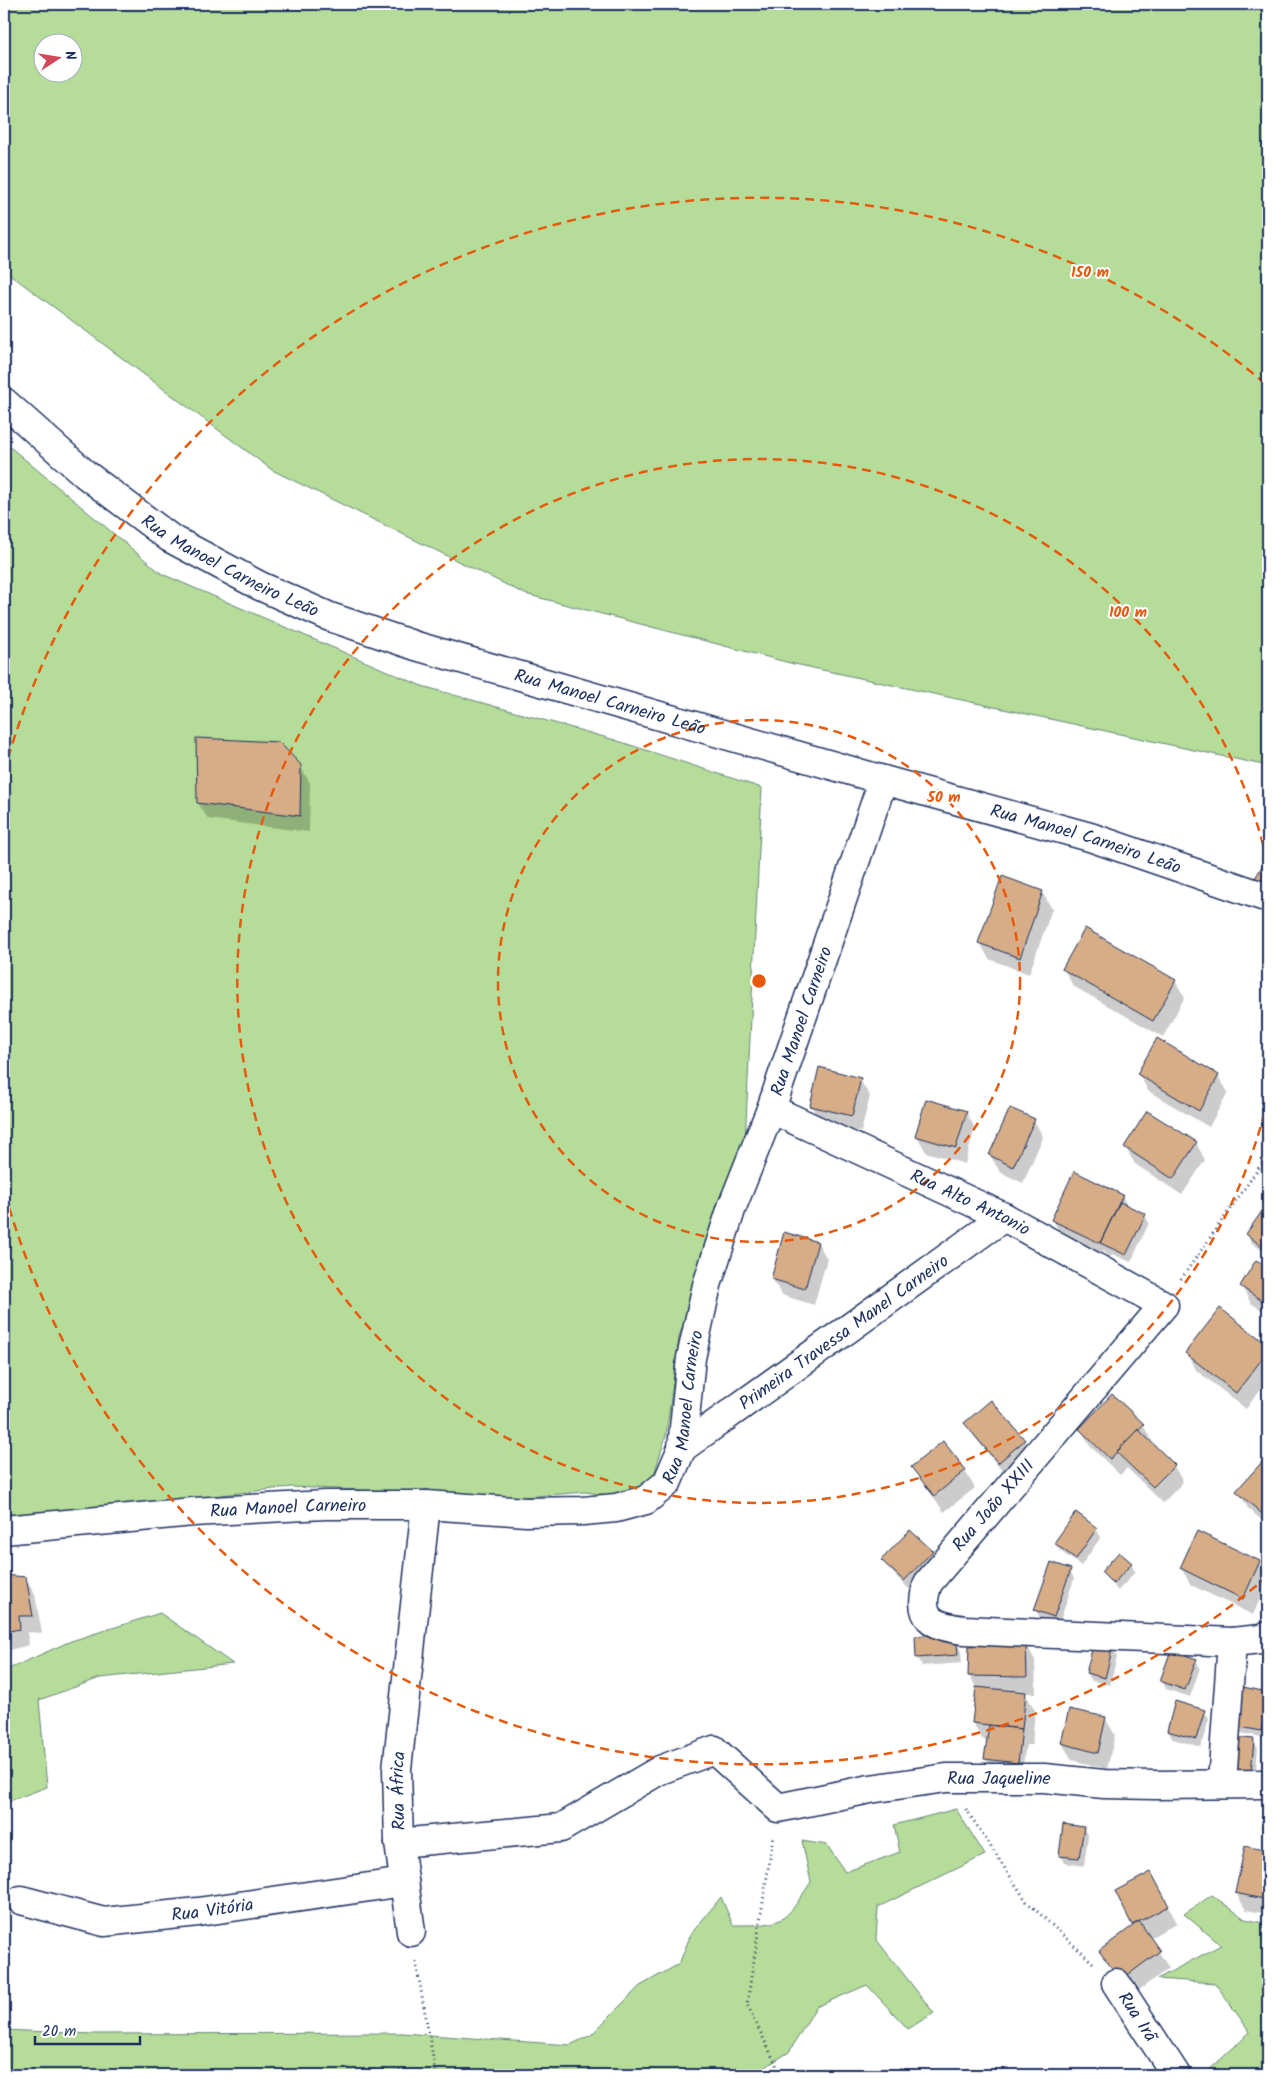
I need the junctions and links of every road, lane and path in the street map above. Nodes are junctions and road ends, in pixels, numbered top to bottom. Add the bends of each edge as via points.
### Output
1 (4, 402) edge
2 (883, 780) junction
3 (1268, 898) edge
4 (771, 1109) junction
5 (1268, 1155) edge
6 (1004, 1217) junction
7 (1164, 1305) junction
8 (682, 1448) junction
9 (426, 1505) junction
10 (4, 1530) edge
11 (1268, 1636) edge
12 (1232, 1642) junction
13 (946, 1778) junction
14 (1222, 1783) junction
15 (1268, 1784) edge
16 (778, 1808) junction
17 (399, 1843) junction
18 (404, 1882) junction
19 (21, 1900) dead end
20 (411, 1932) joint
21 (1116, 1984) joint
22 (436, 2075) edge
23 (781, 2075) edge
24 (1176, 2075) edge

1 - 2 street, Rua Manoel Carneiro Leão via 85,474 170,538 260,586 330,617 416,646
2 - 3 street, Rua Manoel Carneiro Leão via 1090,837
2 - 4 street, Rua Manoel Carneiro
4 - 6 street, Rua Alto Antonio
4 - 8 street, Rua Manoel Carneiro via 732,1207 706,1285 691,1358
5 - 7 path
6 - 7 street, Rua Alto Antonio
6 - 8 street, Primeira Travessa Manel Carneiro
7 - 12 street, Rua João XXIII via 940,1567 928,1583 923,1597 924,1610 930,1620 944,1628
8 - 9 street, Rua Manoel Carneiro via 666,1483 646,1500 616,1508 526,1512
9 - 10 street, Rua Manoel Carneiro via 325,1505 193,1512
9 - 17 street, Rua África via 397,1769
11 - 12 street
12 - 14 street
13 - 14 street, Rua Jaqueline via 1044,1778 1104,1784
13 - 16 street, Rua Jaqueline via 870,1789
13 - 21 path via 1027,1902
14 - 15 street, Rua Jaqueline
16 - 17 street via 714,1750 660,1770 561,1828
16 - 23 path via 747,2004
17 - 18 street, Rua África
18 - 19 street, Rua Vitória via 236,1907 104,1922
18 - 20 street, Rua África
20 - 22 path
21 - 24 street, Rua Irã

